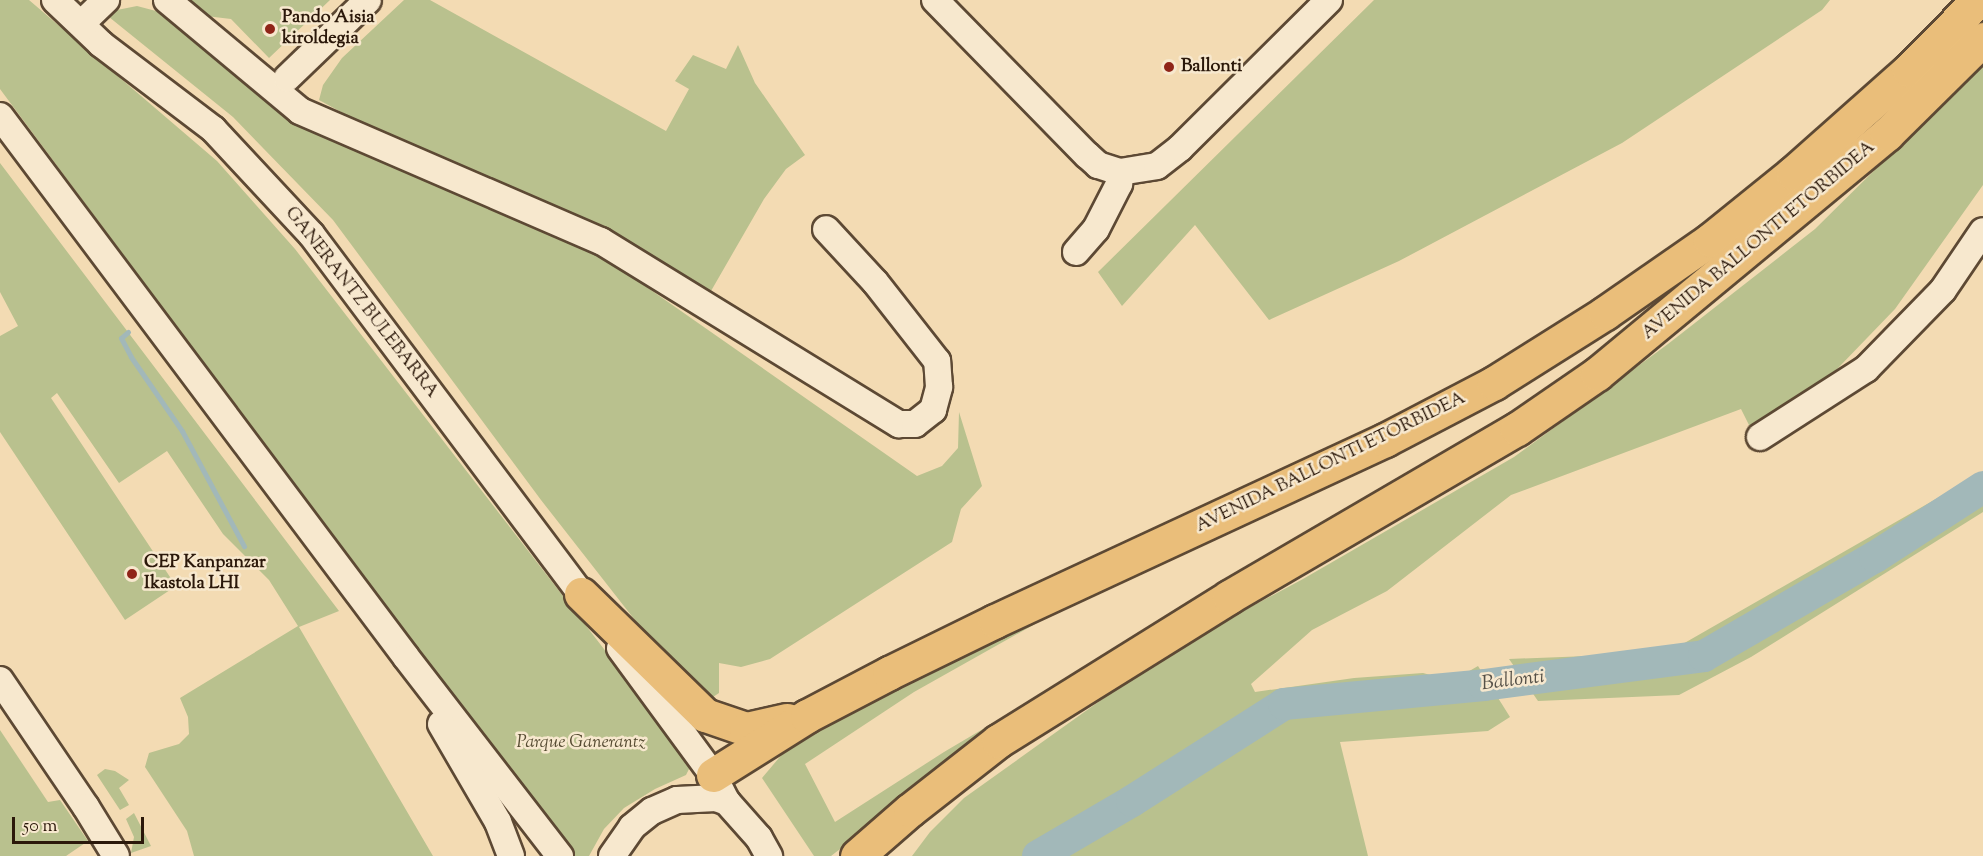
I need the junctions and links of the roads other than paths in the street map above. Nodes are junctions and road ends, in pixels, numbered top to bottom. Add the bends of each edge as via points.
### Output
1 (55, 0) edge
2 (106, 0) edge
3 (167, 0) edge
4 (368, 0) edge
5 (935, 0) edge
6 (1329, 0) edge
7 (1978, 0) edge
8 (81, 24) junction
9 (1983, 39) edge
10 (287, 78) dead end
11 (0, 116) edge
12 (1120, 172) junction
13 (826, 229) dead end
14 (1983, 231) edge
15 (1076, 252) dead end
16 (1760, 438) dead end
17 (581, 594) junction
18 (402, 650) junction
19 (0, 680) edge
20 (1046, 713) junction
21 (807, 716) junction
22 (720, 789) junction
23 (116, 856) edge
24 (511, 856) edge
25 (560, 856) edge
26 (612, 856) edge
27 (769, 856) edge
28 (857, 856) edge
29 (892, 856) edge

1 - 8 street, GANERANTZ BULEBARRA
2 - 8 street
3 - 13 street via 300,111 601,241 899,424 915,424 933,410 939,387 937,362 875,282
4 - 10 street
5 - 12 street via 1098,165
6 - 12 street via 1180,148 1156,166
7 - 21 main road, AVENIDA BALLONTI ETORBIDEA via 1909,70 1710,240 1494,383 1385,440 1004,616
8 - 17 street, GANERANTZ BULEBARRA via 101,44 213,129 311,234
9 - 20 main road, AVENIDA BALLONTI ETORBIDEA via 1887,134 1597,374 1517,429 1229,597
11 - 18 street
12 - 15 street via 1119,184 1096,229
14 - 16 street via 1943,290 1866,369
17 - 21 main road via 705,716 746,729
17 - 22 street, GANERANTZ BULEBARRA
18 - 24 street via 498,822
18 - 25 street
19 - 23 street
20 - 28 main road, AVENIDA BALLONTI ETORBIDEA via 998,741
20 - 29 main road via 939,807
21 - 22 main road, AVENIDA BALLONTI ETORBIDEA
22 - 26 street via 652,811 632,827
22 - 27 street, GANERANTZ BULEBARRA

